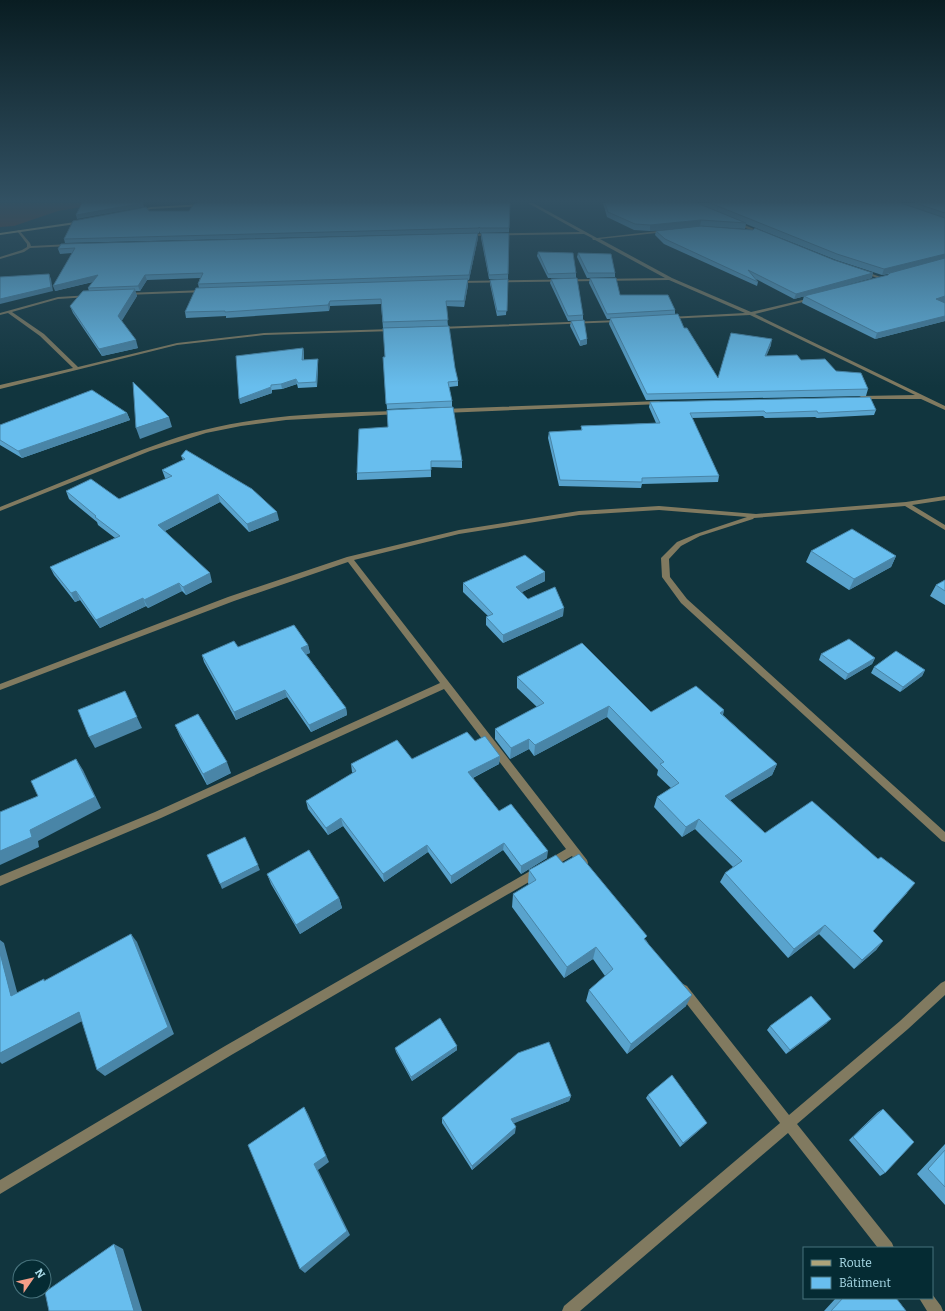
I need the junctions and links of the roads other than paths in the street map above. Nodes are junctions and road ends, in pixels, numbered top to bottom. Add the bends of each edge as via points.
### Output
1 (642, 264) edge
2 (860, 272) edge
3 (892, 277) edge
4 (670, 279) junction
5 (884, 279) junction
6 (877, 281) edge
7 (449, 282) edge
8 (207, 290) edge
9 (118, 294) edge
10 (96, 295) edge
11 (818, 297) edge
12 (8, 312) junction
13 (0, 314) edge
14 (751, 314) junction
15 (665, 319) edge
16 (626, 320) edge
17 (430, 329) edge
18 (398, 330) edge
19 (76, 368) junction
20 (0, 387) edge
21 (922, 397) junction
22 (852, 399) edge
23 (664, 403) edge
24 (945, 408) edge
25 (434, 411) edge
26 (402, 412) edge
27 (945, 498) edge
28 (906, 504) junction
29 (0, 510) edge
30 (756, 516) junction
31 (945, 528) edge
32 (349, 560) junction
33 (444, 685) junction
34 (0, 688) edge
35 (945, 838) edge
36 (573, 850) junction
37 (588, 869) edge
38 (0, 881) edge
39 (676, 981) edge
40 (945, 987) edge
41 (789, 1124) junction
42 (0, 1187) edge
43 (885, 1247) edge
44 (927, 1299) edge
45 (569, 1311) edge
46 (936, 1311) edge

1 - 4 street
2 - 5 street
3 - 5 street
4 - 7 street
4 - 14 street
5 - 6 street
8 - 9 street
10 - 12 street via 58,298
11 - 14 street
12 - 13 street
12 - 19 street via 42,335
14 - 15 street
14 - 21 street
16 - 17 street
18 - 19 street via 246,335 177,344
19 - 20 street
21 - 22 street
21 - 24 street
23 - 25 street
26 - 29 street via 262,420 218,428 133,455
27 - 28 street
28 - 30 street
28 - 31 street
30 - 32 street via 659,508 579,513 459,532
30 - 35 street via 678,544 665,558 666,577 684,601
32 - 33 street
32 - 34 street via 231,599
33 - 36 street
33 - 38 street via 158,815
36 - 37 street
36 - 42 street
39 - 41 street
40 - 41 street
41 - 43 street
41 - 45 street
44 - 46 street

